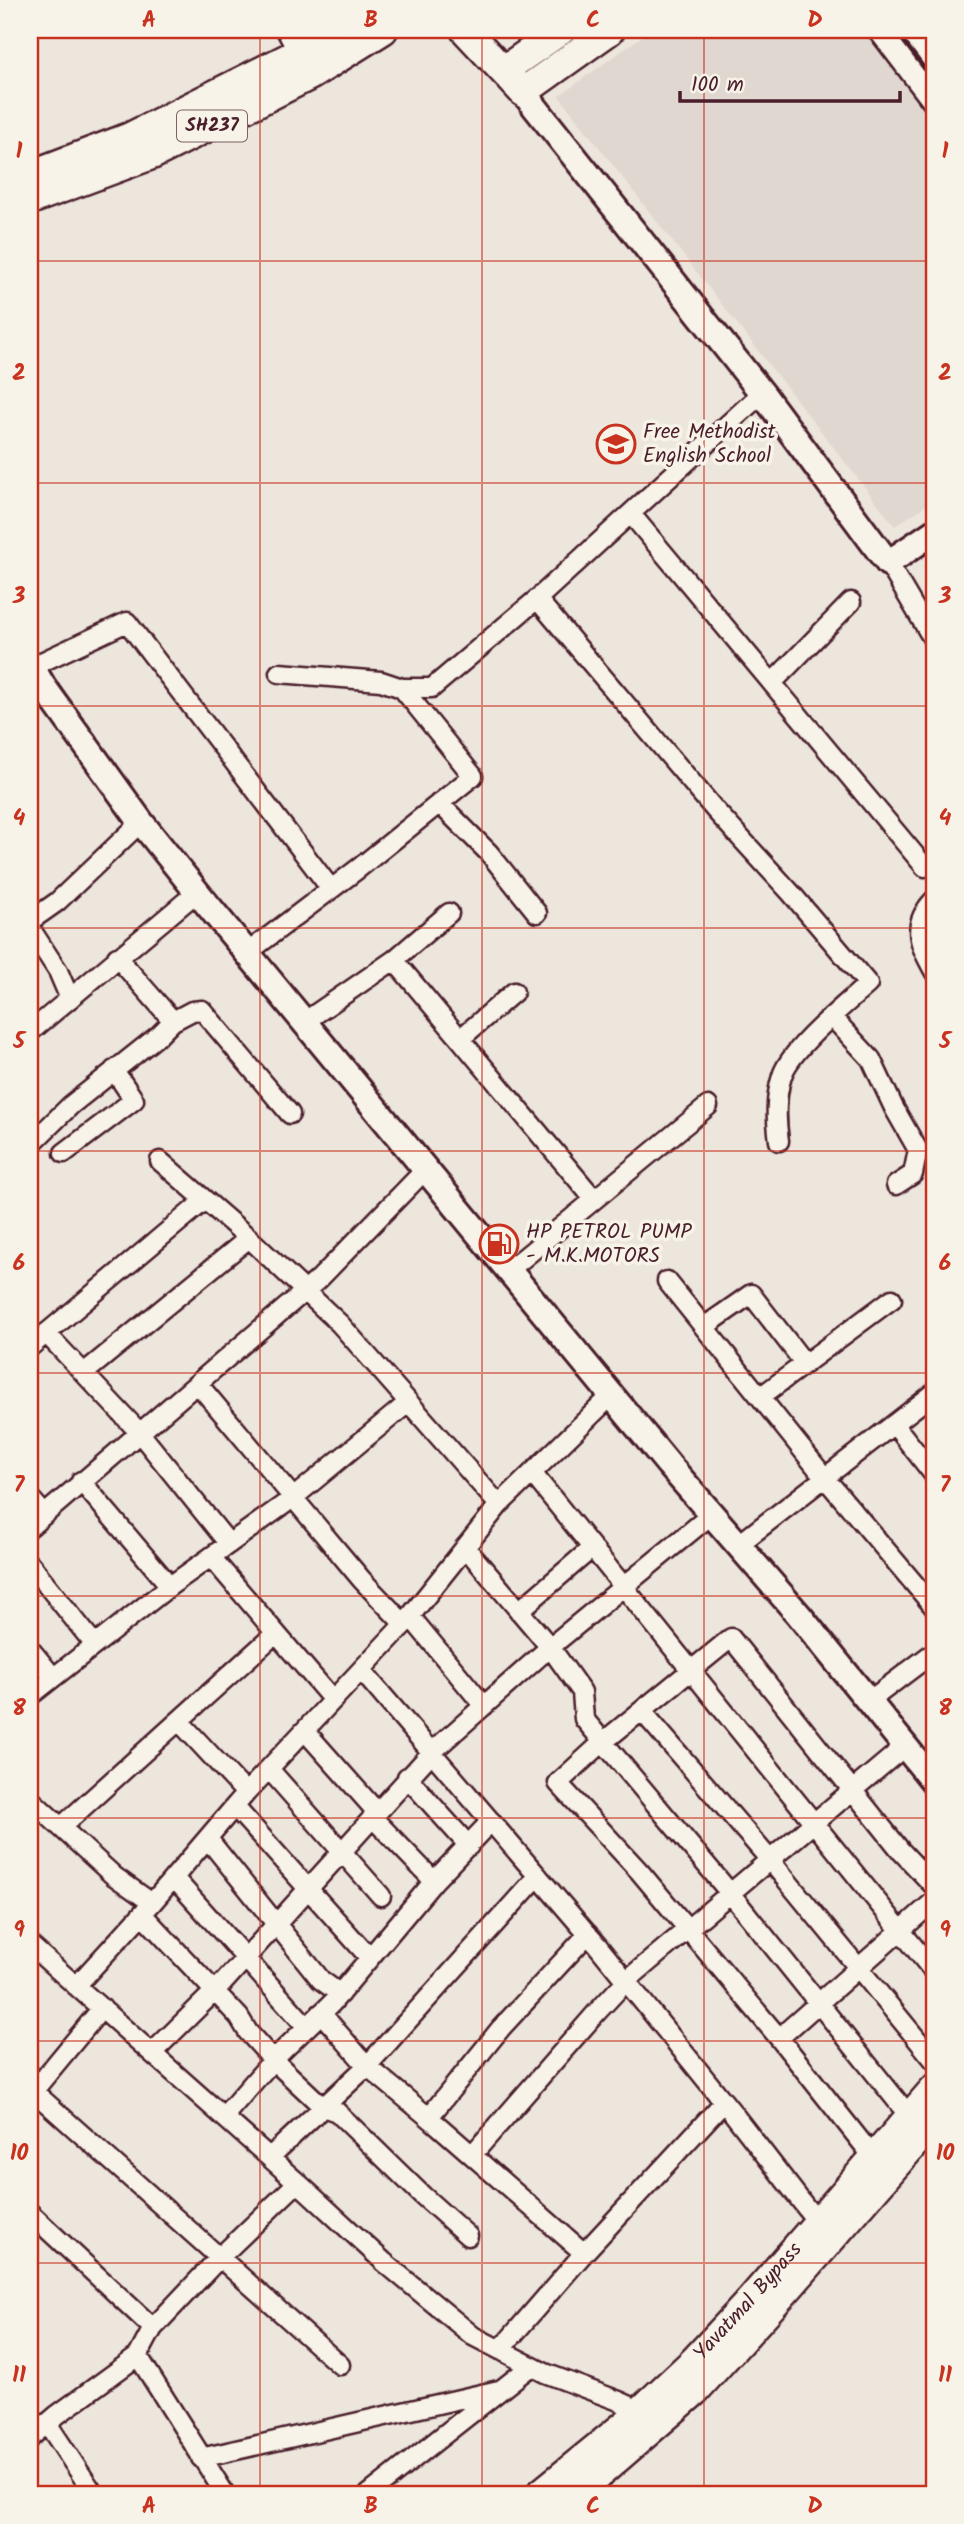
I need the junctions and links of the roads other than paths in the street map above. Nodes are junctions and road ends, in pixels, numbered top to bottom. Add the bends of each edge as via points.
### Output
1 (336, 30) edge
2 (383, 30) edge
3 (465, 30) edge
4 (561, 30) edge
5 (610, 30) edge
6 (879, 30) edge
7 (911, 30) edge
8 (298, 53) edge
9 (934, 60) edge
10 (504, 70) junction
11 (523, 92) junction
12 (934, 102) edge
13 (30, 175) edge
14 (30, 200) edge
15 (762, 393) junction
16 (631, 514) junction
17 (934, 532) edge
18 (888, 563) junction
19 (537, 599) junction
20 (852, 602) dead end
21 (934, 640) edge
22 (31, 665) edge
23 (279, 673) dead end
24 (772, 683) junction
25 (401, 688) junction
26 (439, 803) junction
27 (141, 822) junction
28 (925, 867) dead end
29 (331, 889) junction
30 (197, 892) junction
31 (934, 900) edge
32 (449, 913) dead end
33 (537, 913) dead end
34 (30, 921) edge
35 (30, 928) edge
36 (247, 953) junction
37 (117, 957) junction
38 (394, 960) junction
39 (934, 971) edge
40 (514, 992) dead end
41 (70, 999) junction
42 (832, 1017) junction
43 (173, 1021) junction
44 (304, 1023) junction
45 (30, 1032) edge
46 (460, 1039) junction
47 (114, 1070) junction
48 (708, 1106) dead end
49 (290, 1114) dead end
50 (779, 1141) dead end
51 (30, 1145) edge
52 (64, 1153) dead end
53 (160, 1161) dead end
54 (426, 1169) junction
55 (896, 1185) dead end
56 (594, 1199) junction
57 (205, 1200) junction
58 (249, 1238) junction
59 (509, 1270) junction
60 (667, 1281) dead end
61 (305, 1291) junction
62 (892, 1299) dead end
63 (704, 1327) junction
64 (46, 1333) junction
65 (30, 1347) edge
66 (805, 1364) junction
67 (84, 1373) junction
68 (198, 1384) junction
69 (934, 1393) edge
70 (612, 1395) junction
71 (760, 1397) junction
72 (409, 1402) junction
73 (894, 1424) junction
74 (139, 1432) junction
75 (532, 1472) junction
76 (934, 1475) edge
77 (825, 1478) junction
78 (81, 1481) junction
79 (30, 1497) edge
80 (293, 1498) junction
81 (499, 1505) junction
82 (44, 1514) junction
83 (712, 1514) junction
84 (30, 1527) edge
85 (229, 1544) junction
86 (738, 1545) junction
87 (465, 1547) junction
88 (593, 1548) junction
89 (211, 1557) junction
90 (30, 1564) edge
91 (170, 1586) junction
92 (625, 1586) junction
93 (934, 1606) edge
94 (519, 1611) junction
95 (407, 1620) junction
96 (276, 1633) junction
97 (95, 1645) junction
98 (550, 1647) junction
99 (30, 1648) edge
100 (934, 1652) edge
101 (361, 1670) junction
102 (693, 1670) junction
103 (53, 1677) junction
104 (30, 1696) edge
105 (333, 1700) junction
106 (869, 1702) junction
107 (484, 1706) junction
108 (642, 1711) junction
109 (178, 1721) junction
110 (305, 1731) junction
111 (603, 1742) junction
112 (905, 1745) junction
113 (432, 1752) junction
114 (269, 1769) junction
115 (407, 1777) junction
116 (934, 1782) edge
117 (852, 1790) junction
118 (30, 1799) edge
119 (241, 1800) junction
120 (374, 1814) junction
121 (491, 1821) junction
122 (813, 1824) junction
123 (61, 1827) junction
124 (208, 1839) junction
125 (469, 1846) junction
126 (341, 1850) junction
127 (770, 1860) junction
128 (538, 1876) junction
129 (174, 1878) junction
130 (434, 1881) junction
131 (934, 1886) edge
132 (308, 1888) junction
133 (730, 1893) junction
134 (381, 1896) dead end
135 (934, 1901) edge
136 (147, 1909) junction
137 (276, 1924) junction
138 (688, 1929) junction
139 (900, 1931) junction
140 (588, 1934) junction
141 (32, 1951) edge
142 (246, 1957) junction
143 (369, 1957) junction
144 (858, 1967) junction
145 (934, 1972) edge
146 (626, 1981) junction
147 (76, 1986) junction
148 (213, 1992) junction
149 (340, 1994) junction
150 (817, 2003) junction
151 (102, 2008) junction
152 (321, 2013) junction
153 (307, 2027) junction
154 (779, 2038) junction
155 (152, 2053) junction
156 (273, 2060) junction
157 (934, 2060) edge
158 (366, 2066) junction
159 (934, 2089) edge
160 (31, 2093) edge
161 (724, 2102) junction
162 (323, 2107) junction
163 (224, 2116) junction
164 (429, 2117) junction
165 (922, 2119) edge
166 (472, 2155) junction
167 (270, 2157) junction
168 (874, 2158) junction
169 (298, 2182) junction
170 (30, 2213) edge
171 (818, 2223) junction
172 (468, 2236) dead end
173 (584, 2253) junction
174 (220, 2256) junction
175 (153, 2328) junction
176 (500, 2350) junction
177 (138, 2356) junction
178 (340, 2365) dead end
179 (531, 2366) junction
180 (499, 2390) junction
181 (648, 2419) junction
182 (47, 2423) junction
183 (30, 2438) edge
184 (201, 2458) junction
185 (94, 2494) edge
186 (225, 2494) edge
187 (369, 2494) edge
188 (540, 2494) edge
189 (576, 2494) edge

1 - 8 main road, SH237
2 - 8 main road, SH237
3 - 10 main road
4 - 10 main road
5 - 11 main road
6 - 12 street
7 - 9 street
8 - 13 main road, SH237 via 130,137
8 - 14 main road, SH237 via 154,155
10 - 11 main road
11 - 15 main road
15 - 16 street
15 - 18 main road
16 - 19 street
16 - 24 street
17 - 18 main road
18 - 21 street
19 - 25 street via 432,688
19 - 42 street via 868,984
20 - 24 street
22 - 27 main road
22 - 29 street via 127,622
23 - 25 street via 381,681
24 - 28 street
25 - 26 street via 473,776
26 - 29 street
26 - 33 street via 489,853
27 - 30 main road
27 - 34 street via 57,902
29 - 36 street
30 - 36 main road
30 - 37 street
31 - 39 street via 918,928
32 - 38 street
35 - 41 street
36 - 44 main road
37 - 41 street
37 - 43 street
38 - 44 street
38 - 46 street
40 - 46 street
41 - 45 street
42 - 50 street via 782,1073 775,1114
42 - 55 street via 871,1059 918,1150 913,1174
43 - 47 street
43 - 49 street via 202,1010
44 - 54 main road
46 - 56 street
47 - 51 street
47 - 52 street via 134,1100
48 - 56 street
53 - 57 street
54 - 59 main road
54 - 61 street
56 - 59 street
57 - 58 street
57 - 64 street
58 - 61 street
58 - 67 street
59 - 70 main road
60 - 63 street
61 - 68 street
61 - 72 street
62 - 66 street
63 - 66 street via 751,1294
63 - 71 street
64 - 65 street
64 - 67 street
66 - 71 street
67 - 74 street
68 - 74 street
68 - 80 street
69 - 73 street
70 - 75 street
70 - 83 main road
71 - 77 street
72 - 80 street
72 - 81 street
73 - 76 street
73 - 77 street
74 - 78 street
74 - 85 street
75 - 81 street
75 - 88 street
77 - 86 street
77 - 93 street
78 - 82 street
78 - 91 street
79 - 82 street
80 - 85 street
80 - 95 street via 362,1580
81 - 87 street
82 - 84 street
83 - 86 main road
83 - 92 street
85 - 89 street
86 - 106 main road
87 - 94 street
87 - 95 street
88 - 92 street
88 - 94 street
89 - 91 street
89 - 96 street
90 - 97 street
91 - 97 street
92 - 98 street
92 - 102 street
94 - 98 street
95 - 101 street
95 - 107 street
96 - 105 street
96 - 109 street
97 - 103 street
98 - 107 street
98 - 111 street via 582,1692 584,1719
99 - 103 street
100 - 106 street
101 - 105 street
101 - 113 street
102 - 108 street
102 - 117 street via 731,1638
102 - 122 street
103 - 104 street
105 - 110 street
106 - 112 main road
107 - 113 street
108 - 111 street
108 - 127 street
109 - 119 street
109 - 123 street
110 - 114 street
110 - 120 street
111 - 133 street
111 - 138 street via 559,1785
112 - 116 main road
112 - 117 street
113 - 115 street
113 - 121 street
114 - 119 street
114 - 126 street
115 - 120 street
115 - 125 street
117 - 122 street
117 - 131 street
118 - 123 street
119 - 124 street
119 - 132 street
120 - 126 street
120 - 130 street
121 - 125 street
121 - 128 street
122 - 127 street
122 - 139 street
123 - 136 street
124 - 129 street
124 - 137 street
125 - 130 street
126 - 132 street
126 - 134 street
127 - 133 street
127 - 144 street
128 - 140 street
128 - 158 street
129 - 136 street
129 - 142 street
130 - 143 street
132 - 137 street
132 - 143 street
133 - 138 street
133 - 150 street
135 - 139 street
136 - 147 street
136 - 148 street
137 - 142 street
137 - 149 street via 320,1980
138 - 146 street
138 - 154 street
139 - 144 street
139 - 145 street
140 - 146 street
140 - 164 street via 501,2028
141 - 147 street
142 - 148 street
142 - 153 street
143 - 149 street
144 - 150 street
144 - 157 street
146 - 161 street
146 - 166 street
147 - 151 street
148 - 155 street
148 - 156 street
149 - 152 street
150 - 154 street
150 - 165 street
151 - 155 street
151 - 160 street
152 - 153 street
152 - 158 street
153 - 156 street
154 - 168 street
155 - 163 street
156 - 162 street
156 - 163 street
158 - 162 street
158 - 164 street
159 - 165 main road, Yavatmal Bypass
160 - 174 street
161 - 171 street
161 - 173 street
162 - 167 street
162 - 172 street via 337,2112
163 - 167 street
164 - 166 street
165 - 168 main road, Yavatmal Bypass
165 - 181 main road, Yavatmal Bypass via 694,2392
166 - 173 street
167 - 169 street
168 - 171 main road, Yavatmal Bypass
169 - 174 street
169 - 176 street via 463,2328
170 - 175 street
171 - 181 main road, Yavatmal Bypass
173 - 176 street
174 - 175 street
174 - 178 street
175 - 177 street
176 - 179 street
177 - 182 street
177 - 184 street
179 - 180 street
179 - 181 street
180 - 184 street
180 - 187 street
181 - 188 main road, Yavatmal Bypass
181 - 189 main road, Yavatmal Bypass
182 - 183 street
182 - 185 street
184 - 186 street

